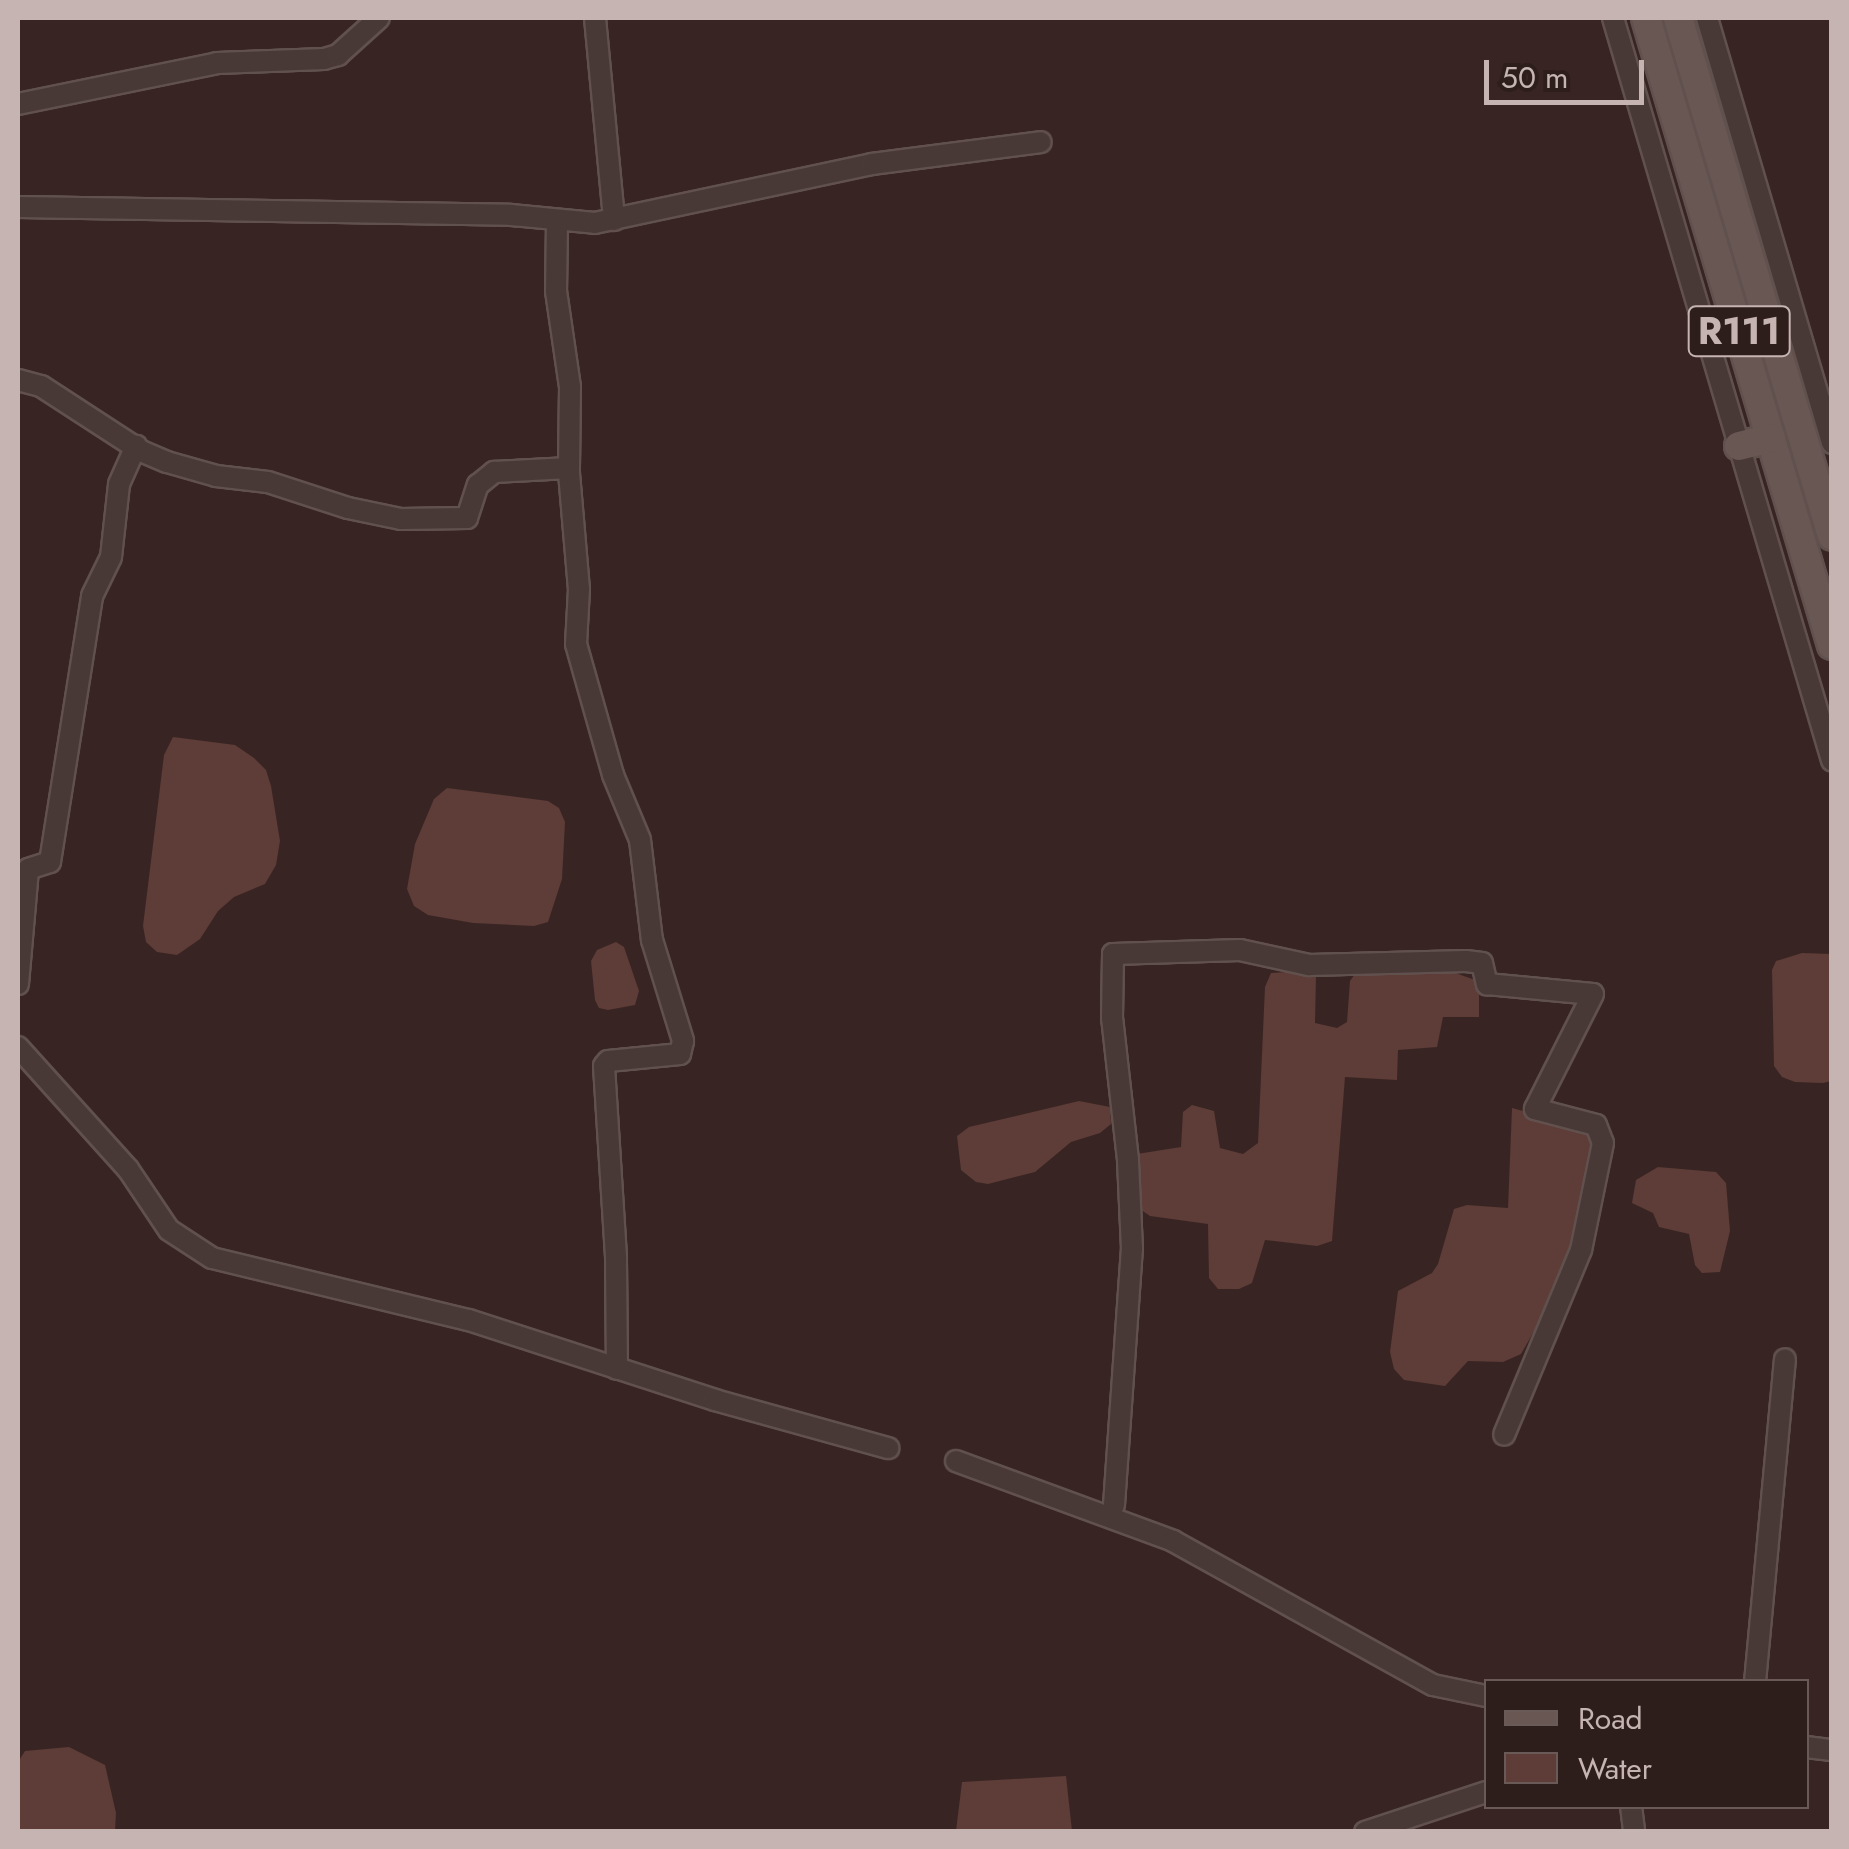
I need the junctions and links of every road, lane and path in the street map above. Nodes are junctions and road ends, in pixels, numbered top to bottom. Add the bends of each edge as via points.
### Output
1 (380, 18) edge
2 (594, 18) edge
3 (1613, 18) edge
4 (1646, 18) edge
5 (1678, 18) edge
6 (1707, 18) edge
7 (18, 104) edge
8 (1041, 142) dead end
9 (18, 207) edge
10 (614, 220) junction
11 (557, 222) junction
12 (18, 380) edge
13 (1808, 409) junction
14 (1772, 438) junction
15 (1832, 443) edge
16 (136, 446) junction
17 (1739, 446) junction
18 (570, 468) junction
19 (1832, 536) edge
20 (1832, 644) edge
21 (1832, 760) edge
22 (18, 984) edge
23 (18, 1046) edge
24 (1785, 1359) dead end
25 (617, 1369) junction
26 (1504, 1435) dead end
27 (888, 1448) dead end
28 (956, 1461) dead end
29 (1114, 1504) dead end
30 (1755, 1679) edge
31 (1484, 1696) edge
32 (1484, 1793) edge
33 (1366, 1832) edge

1 - 7 street via 324,59 217,63
2 - 10 street
3 - 17 street
4 - 14 main road, R111
5 - 13 main road, R111
6 - 13 street
8 - 10 street via 872,164
9 - 11 street via 511,215
10 - 11 street
11 - 18 street
12 - 16 street via 41,386
13 - 15 street
13 - 19 main road, R111
14 - 17 main road
14 - 20 main road, R111
16 - 18 street via 216,476 440,522 467,518 478,485 494,472
16 - 22 street via 119,484 111,557 92,596 50,862 28,869
17 - 21 street
18 - 25 street via 576,644 613,775 640,840 652,940 683,1042 680,1054 604,1066
23 - 25 street via 128,1169 169,1230 212,1258 469,1320
24 - 30 street
25 - 27 street
26 - 29 street via 1581,1250 1604,1142 1596,1124 1535,1109 1593,994 1487,984 1482,963 1466,961 1309,966 1240,950 1113,954 1112,1018 1132,1249
28 - 31 street via 1173,1541 1433,1685
32 - 33 street

